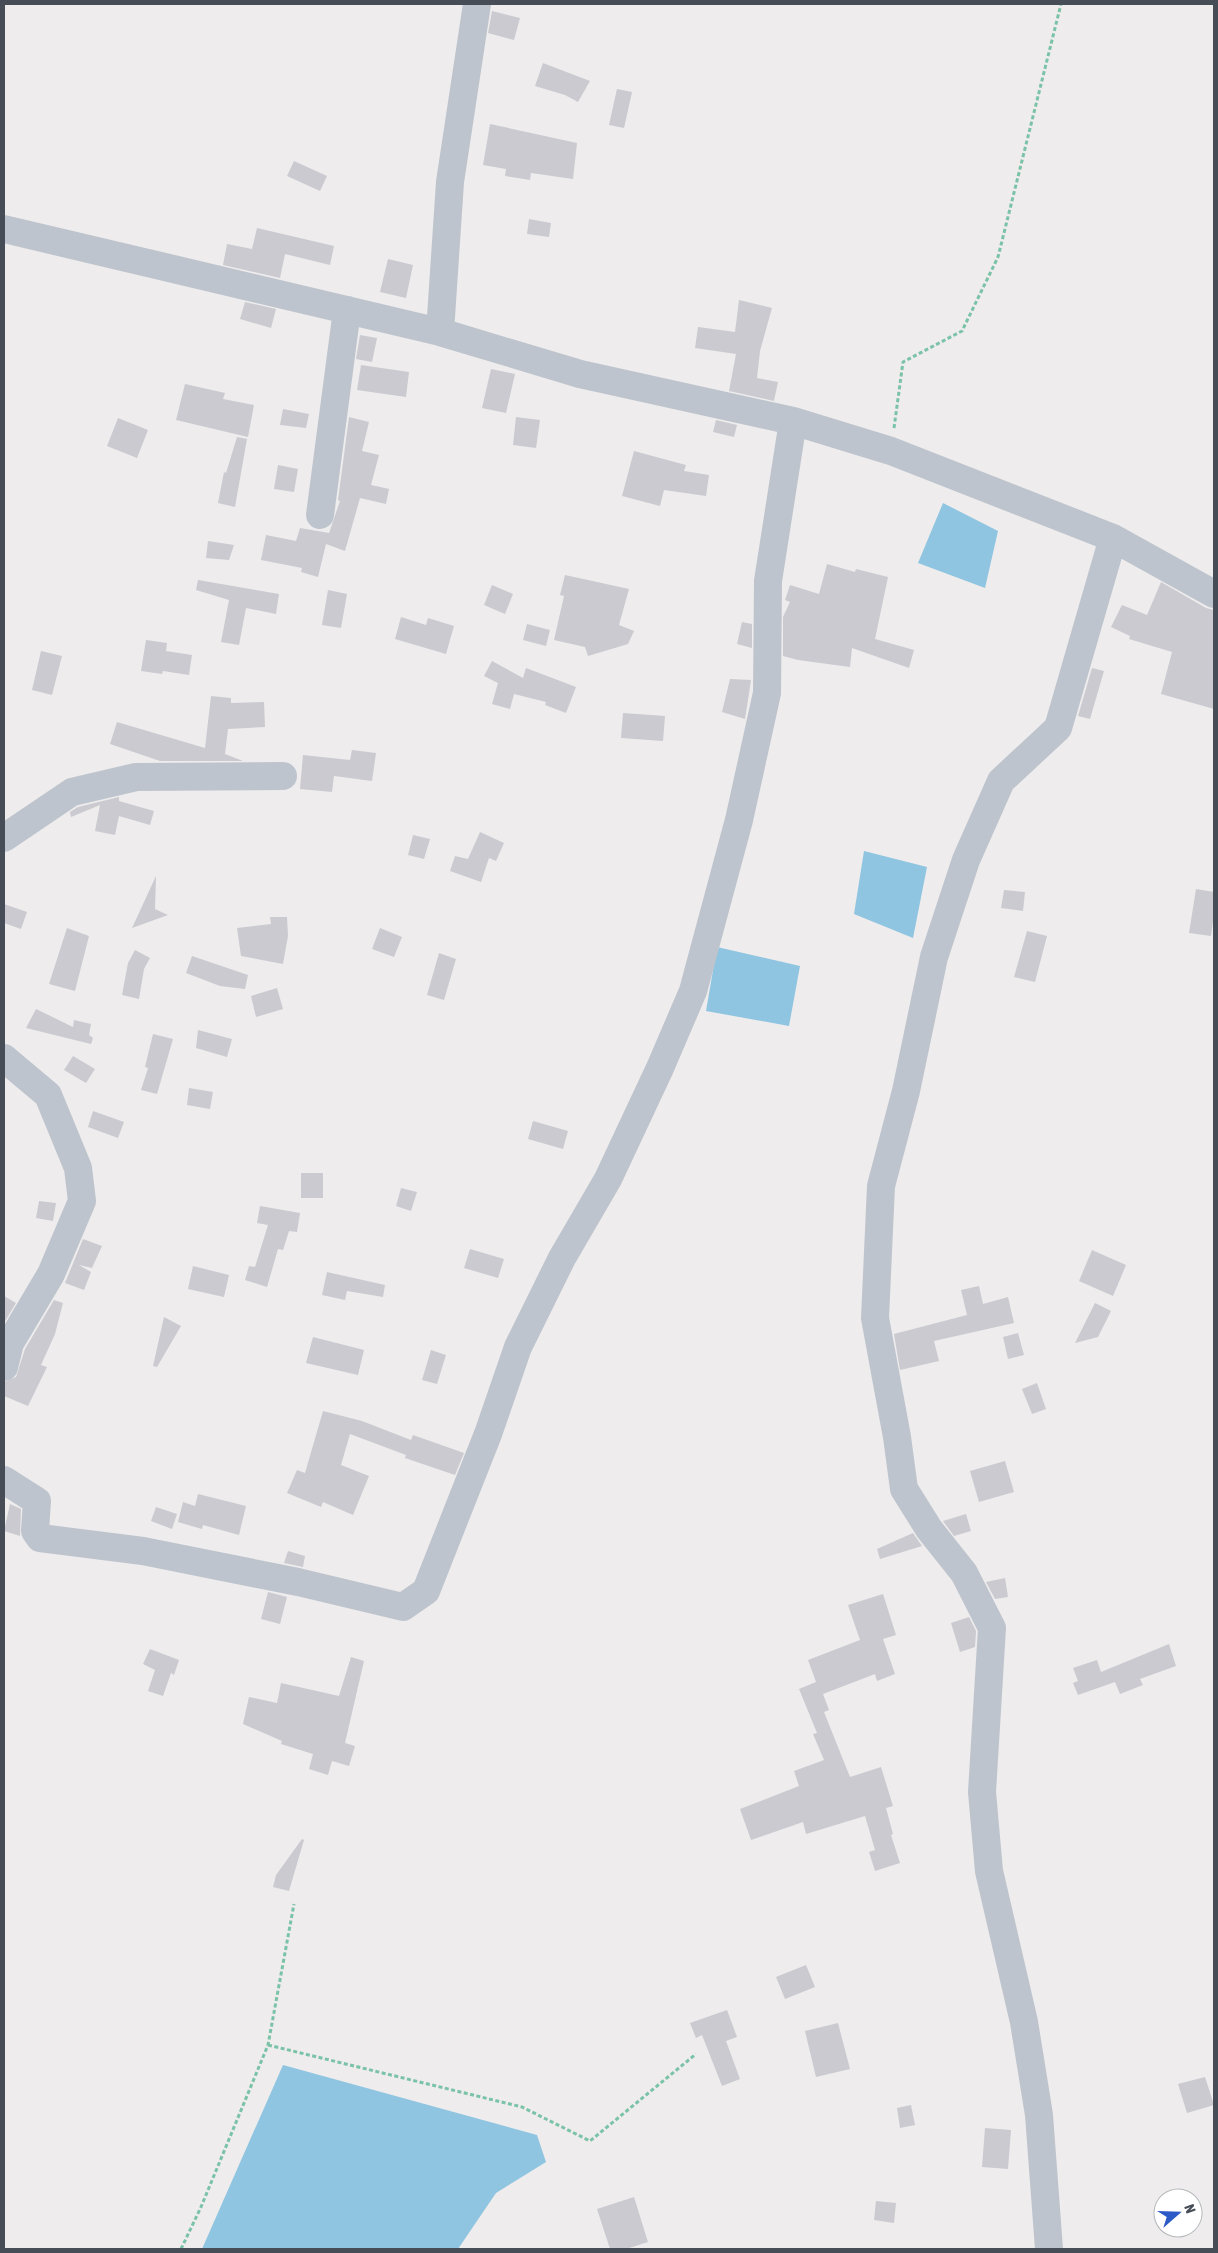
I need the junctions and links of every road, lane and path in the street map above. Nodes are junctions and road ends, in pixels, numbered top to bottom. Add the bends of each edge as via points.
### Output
1 (477, 4) edge
2 (1061, 4) edge
3 (4, 229) edge
4 (347, 310) junction
5 (440, 332) junction
6 (793, 421) junction
7 (891, 451) junction
8 (320, 515) dead end
9 (1114, 538) junction
10 (1214, 594) edge
11 (283, 776) dead end
12 (4, 838) edge
13 (4, 1058) edge
14 (4, 1367) edge
15 (4, 1480) edge
16 (294, 1904) dead end
17 (268, 2045) junction
18 (696, 2054) dead end
19 (181, 2249) edge
20 (1050, 2249) edge

1 - 5 street via 450,182
2 - 7 path via 998,257 962,331 903,362
3 - 4 street
4 - 5 street
4 - 8 street
5 - 6 street via 580,374
6 - 7 street
6 - 15 street via 768,581 767,693 739,820 693,991 608,1179 562,1258 518,1347 488,1434 426,1591 403,1607 143,1551 40,1538 35,1531 37,1501
7 - 9 street
9 - 10 street
9 - 20 street via 1058,728 1001,781 966,860 934,957 906,1092 881,1186 875,1318 904,1489 929,1529 964,1573 992,1628 982,1802 989,1871 1024,2022 1039,2115
11 - 12 street via 136,777 72,792
13 - 14 street via 48,1095 78,1168 82,1201 52,1274 10,1343
16 - 17 path
17 - 18 path via 522,2107 590,2141
17 - 19 path

